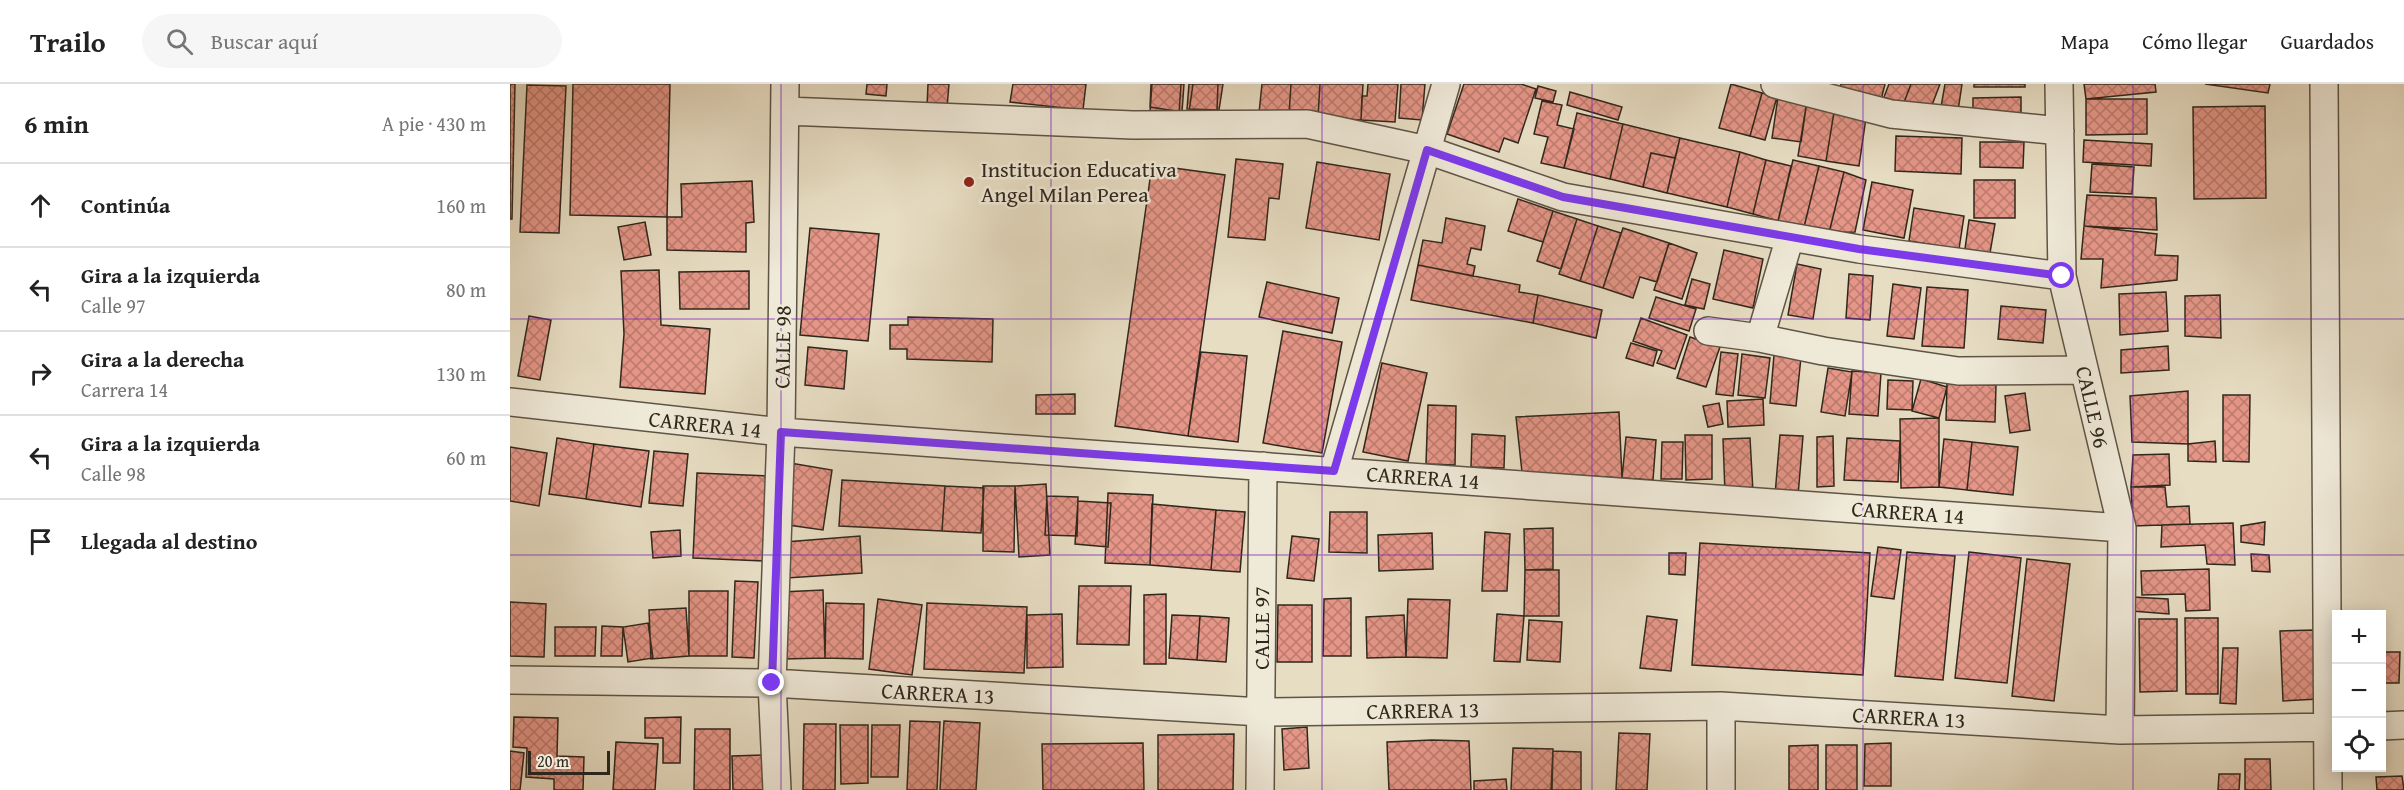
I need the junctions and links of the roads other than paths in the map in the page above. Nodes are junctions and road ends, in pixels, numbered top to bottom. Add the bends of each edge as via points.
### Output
1 (785, 84) edge
2 (1446, 84) edge
3 (1775, 84) edge
4 (2059, 84) edge
5 (2324, 84) edge
6 (786, 111) junction
7 (2060, 131) junction
8 (1427, 150) junction
9 (1790, 237) junction
10 (2062, 276) junction
11 (1708, 331) dead end
12 (1760, 338) junction
13 (2084, 370) junction
14 (510, 402) edge
15 (781, 432) junction
16 (1263, 466) junction
17 (1334, 471) junction
18 (2122, 528) junction
19 (510, 680) edge
20 (772, 683) junction
21 (1721, 706) junction
22 (1261, 712) junction
23 (2404, 725) edge
24 (2386, 726) edge
25 (2332, 727) edge
26 (2120, 730) junction
27 (777, 790) edge
28 (1260, 790) edge
29 (1721, 790) edge
30 (2328, 790) edge

1 - 6 street, CALLE 98
2 - 8 street
3 - 7 street via 1891,114
4 - 7 street, CALLE 96
5 - 25 street
6 - 8 street via 1133,125 1307,124
6 - 15 street, CALLE 98
7 - 10 street, CALLE 96
8 - 9 street via 1563,197
8 - 17 street
9 - 10 street
9 - 12 street
10 - 13 street, CALLE 96
11 - 12 street
12 - 13 street via 1958,371
13 - 18 street, CALLE 96
14 - 15 street, CARRERA 14
15 - 16 street, CARRERA 14
15 - 20 street, CALLE 98
16 - 17 street, CARRERA 14
16 - 22 street, CALLE 97
17 - 18 street, CARRERA 14
18 - 26 street, CALLE 96
19 - 20 street, CARRERA 13
20 - 22 street, CARRERA 13
20 - 27 street, CALLE 98
21 - 22 street, CARRERA 13
21 - 26 street, CARRERA 13
21 - 29 street
22 - 28 street, CALLE 97
23 - 24 street
25 - 26 street, CARRERA 13
25 - 30 street

